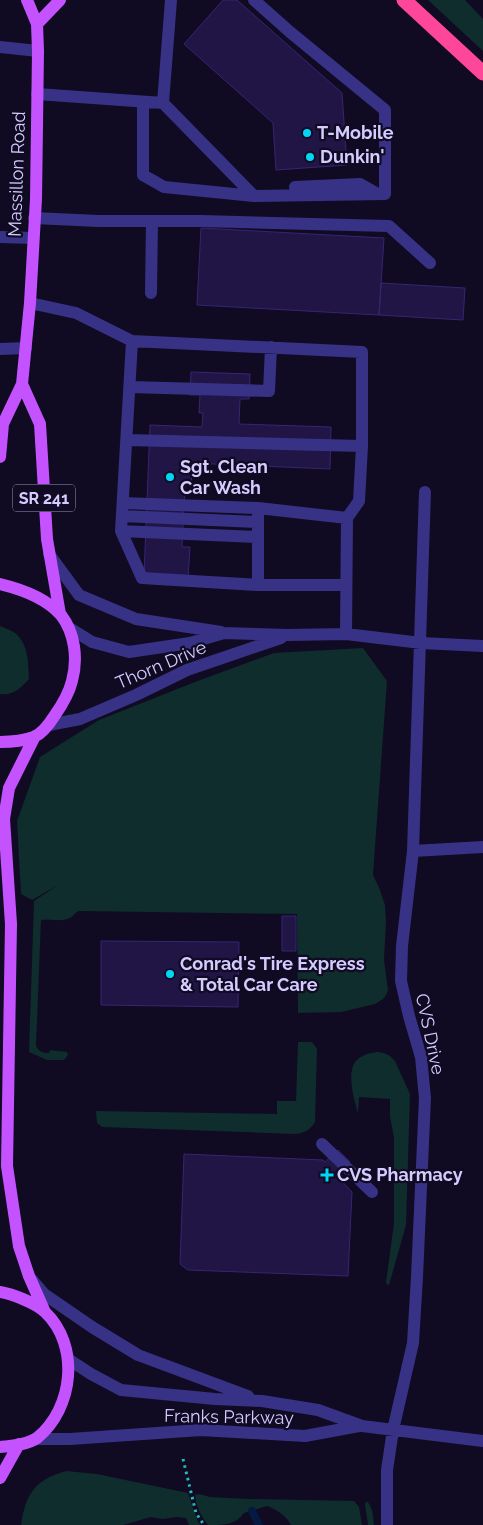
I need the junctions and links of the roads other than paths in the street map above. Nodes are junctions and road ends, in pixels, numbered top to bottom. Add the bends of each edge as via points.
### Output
1 (27, 0) edge
2 (60, 0) edge
3 (171, 0) edge
4 (254, 0) edge
5 (404, 0) edge
6 (37, 24) junction
7 (0, 47) edge
8 (38, 51) junction
9 (483, 73) edge
10 (37, 94) junction
11 (143, 102) junction
12 (163, 103) junction
13 (261, 196) junction
14 (34, 218) junction
15 (152, 221) junction
16 (0, 237) edge
17 (33, 238) junction
18 (430, 262) dead end
19 (151, 292) dead end
20 (30, 303) junction
21 (132, 341) junction
22 (26, 348) junction
23 (271, 348) junction
24 (0, 349) edge
25 (22, 384) junction
26 (130, 387) junction
27 (127, 440) junction
28 (362, 446) junction
29 (0, 457) edge
30 (425, 492) dead end
31 (258, 508) junction
32 (123, 509) junction
33 (347, 518) junction
34 (258, 522) junction
35 (121, 530) junction
36 (257, 537) junction
37 (49, 554) junction
38 (0, 584) edge
39 (258, 585) junction
40 (345, 586) junction
41 (60, 614) junction
42 (68, 627) junction
43 (224, 633) junction
44 (346, 634) junction
45 (288, 635) junction
46 (421, 642) junction
47 (483, 646) edge
48 (49, 725) junction
49 (35, 736) junction
50 (0, 742) edge
51 (483, 847) edge
52 (413, 850) junction
53 (322, 1144) dead end
54 (372, 1192) dead end
55 (29, 1276) junction
56 (0, 1292) edge
57 (44, 1310) junction
58 (68, 1359) junction
59 (262, 1401) junction
60 (362, 1426) junction
61 (393, 1430) junction
62 (35, 1439) junction
63 (483, 1441) edge
64 (19, 1444) junction
65 (0, 1447) edge
66 (0, 1478) edge
67 (387, 1525) edge

1 - 6 main road, Massillon Road
2 - 6 main road
3 - 12 street
4 - 13 street via 385,110 385,194
5 - 9 highway
6 - 8 main road, Massillon Road
7 - 8 street
8 - 10 main road, Massillon Road
10 - 11 street
10 - 14 main road, Massillon Road
11 - 12 street
11 - 13 street via 143,176 164,187
12 - 13 street
14 - 15 street
14 - 17 main road, Massillon Road
15 - 18 street via 389,226
15 - 19 street
16 - 17 street
17 - 20 main road, Massillon Road
20 - 21 street via 76,313
20 - 22 main road, Massillon Road
21 - 23 street
21 - 26 street
22 - 24 street
22 - 25 main road, Massillon Road
23 - 26 street via 269,391
23 - 28 street via 362,352
25 - 29 main road, Massillon Road via 3,424
25 - 37 main road, SR 241 via 40,424
26 - 27 street
27 - 28 street
27 - 32 street
28 - 33 street via 359,501
30 - 46 street, CVS Drive
31 - 32 street
31 - 33 street
31 - 34 street
32 - 34 street
32 - 35 street
33 - 40 street
34 - 36 street
35 - 36 street
35 - 39 street via 142,578
36 - 39 street
37 - 41 main road, SR 241
37 - 43 street, Thorn Drive via 79,595 136,619
38 - 41 main road, SR 241 via 32,595
39 - 40 street
40 - 44 street
41 - 42 main road, SR 241
42 - 43 street, Thorn Drive via 92,642 129,652 190,643
42 - 48 main road, SR 241 via 74,645 72,681
43 - 45 street, Thorn Drive
44 - 45 street, Thorn Drive
44 - 46 street, Thorn Drive
45 - 48 street, Thorn Drive via 187,670 80,719
46 - 47 street, Thorn Drive
46 - 52 street, CVS Drive
48 - 49 main road, SR 241
49 - 50 main road, SR 241
49 - 55 main road, SR 241 via 10,788 4,819 11,924 7,1166 19,1246
51 - 52 street
52 - 61 street, CVS Drive via 401,981 421,1057 425,1098 412,1343
53 - 54 street
55 - 57 main road, SR 241
55 - 59 street via 44,1294 138,1355
56 - 57 main road via 13,1294
57 - 58 main road via 63,1340
58 - 59 street, Franks Parkway via 121,1390
58 - 62 main road via 68,1383 61,1406
59 - 60 street, Franks Parkway via 318,1410
60 - 61 street, Franks Parkway
60 - 62 street, Franks Parkway via 305,1436 201,1430
61 - 63 street, Franks Parkway
61 - 67 street, CVS Drive via 387,1470
62 - 64 main road
64 - 65 main road
64 - 66 main road

